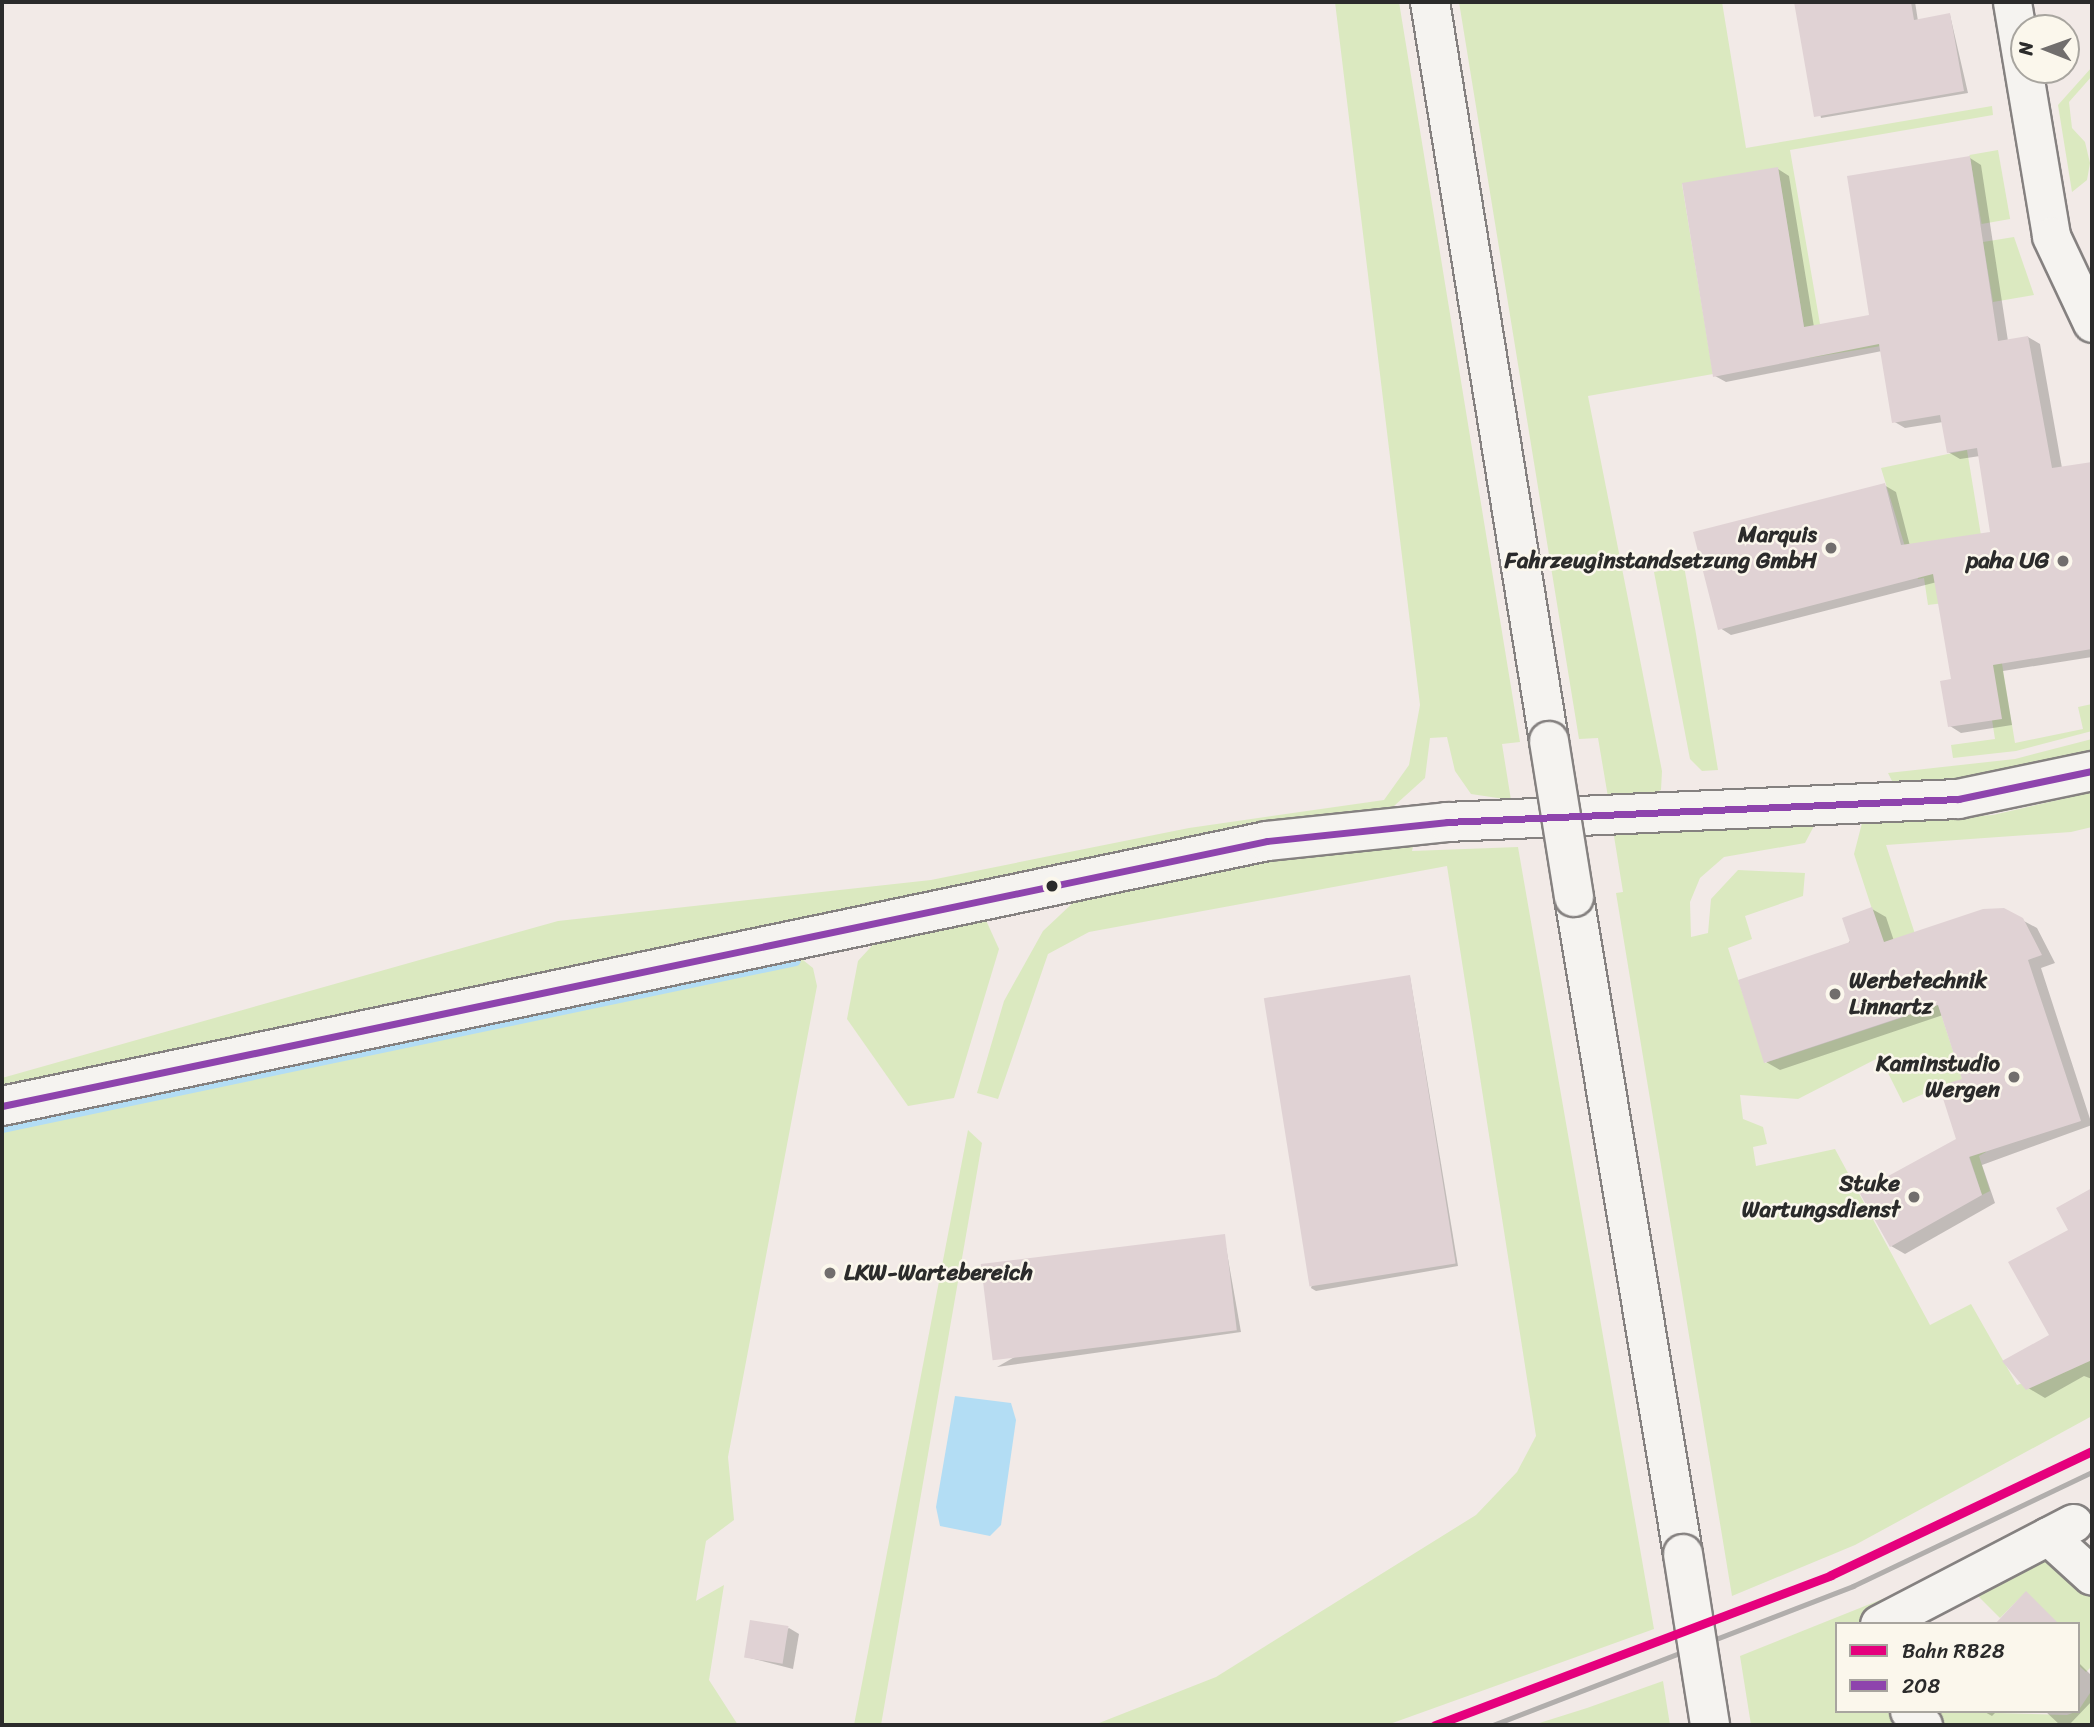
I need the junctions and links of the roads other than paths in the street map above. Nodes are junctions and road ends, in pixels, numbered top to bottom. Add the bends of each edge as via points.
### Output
1 (1430, 2) edge
2 (2012, 2) edge
3 (2092, 323) edge
4 (2092, 771) edge
5 (2, 1106) edge
6 (2092, 1576) edge
7 (1883, 1622) edge
8 (1710, 1725) edge

1 - 8 street, bridge
2 - 3 street via 2052,236
4 - 5 street via 1958,799 1379,827 1207,851
6 - 7 street via 2061,1529

